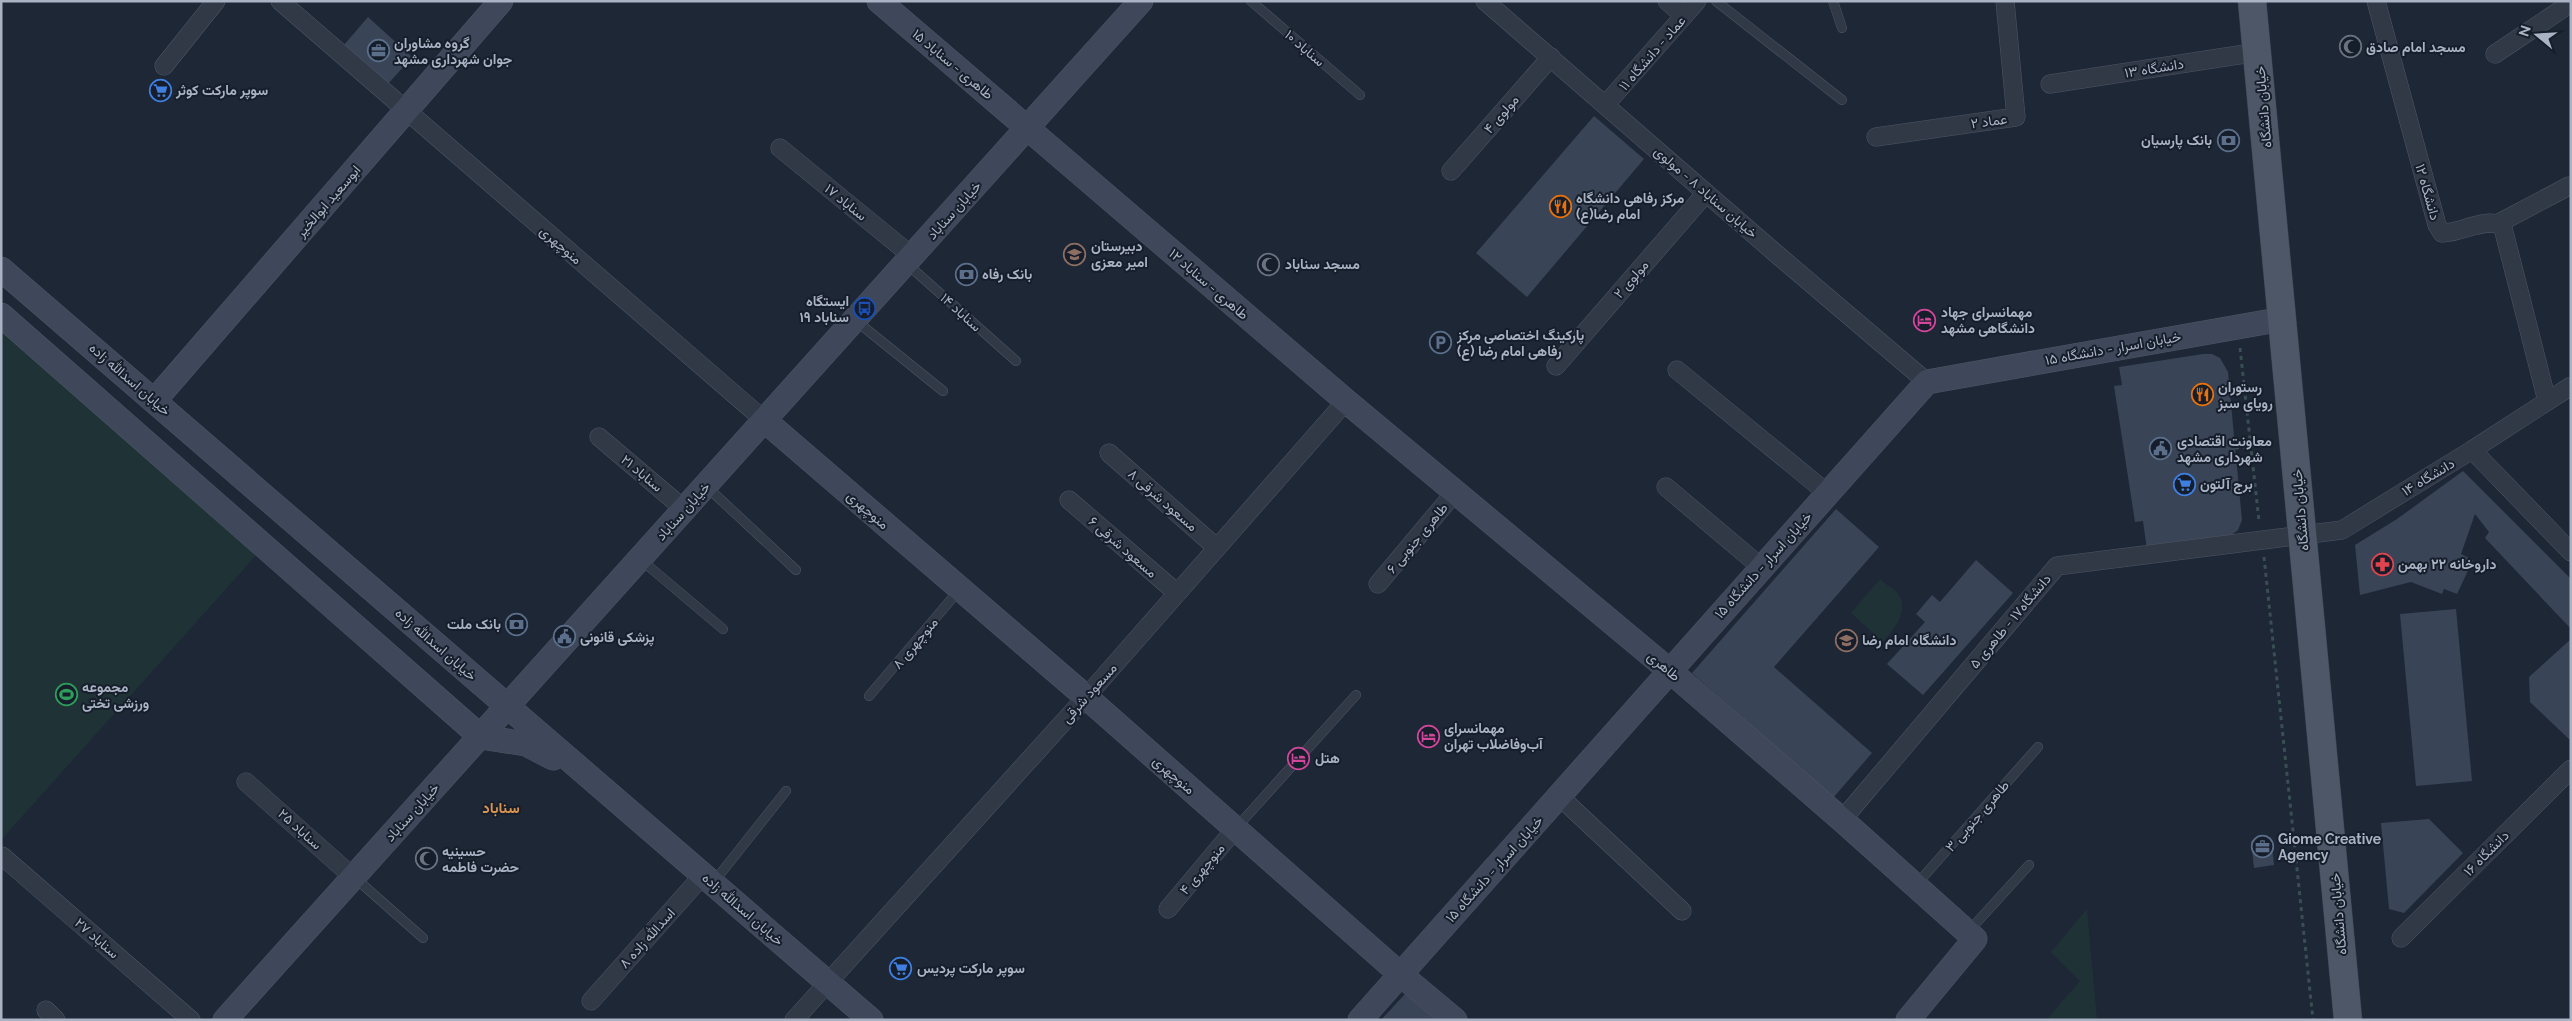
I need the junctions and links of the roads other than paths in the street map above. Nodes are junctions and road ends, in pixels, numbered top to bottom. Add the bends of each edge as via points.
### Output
1 (216, 1) edge
2 (280, 1) edge
3 (501, 1) edge
4 (879, 1) edge
5 (1141, 1) edge
6 (1251, 1) edge
7 (1485, 1) edge
8 (1667, 1) edge
9 (1697, 1) edge
10 (1716, 1) edge
11 (1833, 1) edge
12 (2005, 1) edge
13 (2252, 1) edge
14 (2376, 1) edge
15 (2571, 3) edge
16 (1684, 16) junction
17 (1842, 28) dead end
18 (2258, 52) junction
19 (2496, 54) dead end
20 (1551, 57) junction
21 (164, 66) dead end
22 (2050, 84) dead end
23 (1360, 95) dead end
24 (1842, 100) dead end
25 (1606, 104) junction
26 (406, 111) junction
27 (1028, 128) junction
28 (1876, 137) dead end
29 (780, 148) dead end
30 (1450, 171) dead end
31 (2569, 186) dead end
32 (1706, 193) junction
33 (2499, 223) junction
34 (909, 259) junction
35 (1, 269) edge
36 (1, 315) edge
37 (2283, 319) junction
38 (855, 320) junction
39 (1016, 361) dead end
40 (1556, 366) dead end
41 (1677, 370) dead end
42 (1927, 382) junction
43 (2571, 386) edge
44 (943, 392) dead end
45 (155, 400) junction
46 (1346, 401) junction
47 (2547, 401) junction
48 (764, 420) junction
49 (599, 437) dead end
50 (2472, 450) junction
51 (1109, 453) dead end
52 (706, 486) junction
53 (1666, 487) dead end
54 (1455, 492) junction
55 (1827, 493) junction
56 (1068, 500) dead end
57 (684, 509) junction
58 (2302, 534) junction
59 (1217, 548) junction
60 (2571, 552) edge
61 (640, 559) junction
62 (1761, 567) junction
63 (796, 570) dead end
64 (1378, 584) dead end
65 (960, 589) junction
66 (1177, 593) junction
67 (723, 629) dead end
68 (1670, 671) junction
69 (1356, 695) dead end
70 (870, 696) dead end
71 (1086, 697) junction
72 (508, 706) junction
73 (481, 737) junction
74 (2038, 747) dead end
75 (2571, 769) edge
76 (590, 777) junction
77 (246, 782) dead end
78 (786, 792) dead end
79 (1559, 796) junction
80 (1842, 820) junction
81 (1235, 829) junction
82 (2, 856) edge
83 (2029, 866) dead end
84 (353, 877) junction
85 (708, 879) junction
86 (1916, 886) junction
87 (1168, 909) dead end
88 (1682, 911) dead end
89 (1971, 936) junction
90 (423, 938) dead end
91 (2401, 938) dead end
92 (1400, 974) junction
93 (828, 982) junction
94 (591, 1001) dead end
95 (191, 1020) edge
96 (225, 1020) edge
97 (794, 1020) edge
98 (871, 1020) edge
99 (1360, 1020) edge
100 (1455, 1020) edge
101 (1908, 1020) edge
102 (2348, 1020) edge

1 - 21 street
2 - 26 street, منوچهری
3 - 26 street, ابوسعید ابوالخیر
4 - 27 street, طاهری - سناباد ۱۵
5 - 27 street, خیابان سناباد
6 - 23 lane, سناباد ۱۰
7 - 20 street, خیابان سناباد ۸ - مولوی
8 - 16 street
9 - 16 street, عماد - دانشگاه ۱۱
10 - 24 lane
11 - 17 lane
12 - 28 street, عماد ۲ via 2016,117
13 - 18 main road, خیابان دانشگاه
14 - 33 street, دانشگاه ۱۲ via 2437,226 2442,233 2451,234 2491,222
15 - 19 street
16 - 25 street, عماد - دانشگاه ۱۱
18 - 22 street, دانشگاه ۱۳
18 - 37 main road, خیابان دانشگاه
20 - 25 street, خیابان سناباد ۸ - مولوی
20 - 30 street, مولوی ۴
25 - 32 street, خیابان سناباد ۸ - مولوی
26 - 45 street, ابوسعید ابوالخیر
26 - 48 street, منوچهری
27 - 34 street, خیابان سناباد
27 - 46 street, طاهری - سناباد ۱۲
29 - 34 street, سناباد ۱۷
31 - 33 street, دانشگاه ۱۲
32 - 40 street, مولوی ۲
32 - 42 street, خیابان سناباد ۸ - مولوی
33 - 47 street
34 - 38 street, خیابان سناباد
34 - 39 lane, سناباد ۱۴
35 - 45 street, خیابان اسدالله زاده
36 - 73 street
37 - 42 street, خیابان اسرار - دانشگاه ۱۵
37 - 58 main road, خیابان دانشگاه
38 - 44 lane
38 - 48 street, خیابان سناباد
41 - 55 street
42 - 55 street, خیابان اسرار - دانشگاه ۱۵
43 - 47 street, دانشگاه ۱۴
45 - 72 street, خیابان اسدالله زاده
46 - 54 street, طاهری
46 - 59 street, مسعود شرقی
47 - 50 street, دانشگاه ۱۴
48 - 52 street, خیابان سناباد
48 - 65 street, منوچهری
49 - 57 street, سناباد ۲۱
50 - 58 street, دانشگاه ۱۴ via 2342,530
50 - 60 street
51 - 59 street, مسعود شرقی ۸
52 - 57 street, خیابان سناباد
52 - 63 lane
53 - 62 street
54 - 64 street, طاهری جنوبی ۶
54 - 68 street, طاهری
55 - 62 street, خیابان اسرار - دانشگاه ۱۵
56 - 66 street, مسعود شرقی ۶
57 - 61 street, خیابان سناباد
58 - 80 street, دانشگاه۱۷ - طاهری ۵ via 2057,566
58 - 102 main road, خیابان دانشگاه
59 - 66 street, مسعود شرقی
61 - 67 lane
61 - 72 street, خیابان سناباد
62 - 68 street, خیابان اسرار - دانشگاه ۱۵
65 - 70 lane, منوچهری ۸
65 - 71 street, منوچهری
66 - 71 street, مسعود شرقی
68 - 79 street, خیابان اسرار - دانشگاه ۱۵
68 - 80 street, طاهری
69 - 81 lane
71 - 81 street, منوچهری
71 - 93 street, مسعود شرقی
72 - 73 street, خیابان سناباد
72 - 76 street, خیابان اسدالله زاده
73 - 76 street via 526,744
73 - 84 street, خیابان سناباد
74 - 86 lane, طاهری جنوبی ۳
75 - 91 street, دانشگاه ۱۶
76 - 85 street, خیابان اسدالله زاده
77 - 84 street, سناباد ۲۵
78 - 85 lane
79 - 88 street
79 - 92 street, خیابان اسرار - دانشگاه ۱۵
80 - 86 street, طاهری
81 - 87 street, منوچهری ۴
81 - 92 street, منوچهری
82 - 95 street, سناباد ۲۷
83 - 89 lane
84 - 90 lane
84 - 96 street, خیابان سناباد
85 - 93 street, خیابان اسدالله زاده
85 - 94 street, اسدالله زاده ۸
86 - 89 street, طاهری
89 - 101 street
92 - 99 street, خیابان اسرار - دانشگاه ۱۵
92 - 100 street, منوچهری
93 - 97 street, مسعود شرقی
93 - 98 street, خیابان اسدالله زاده

